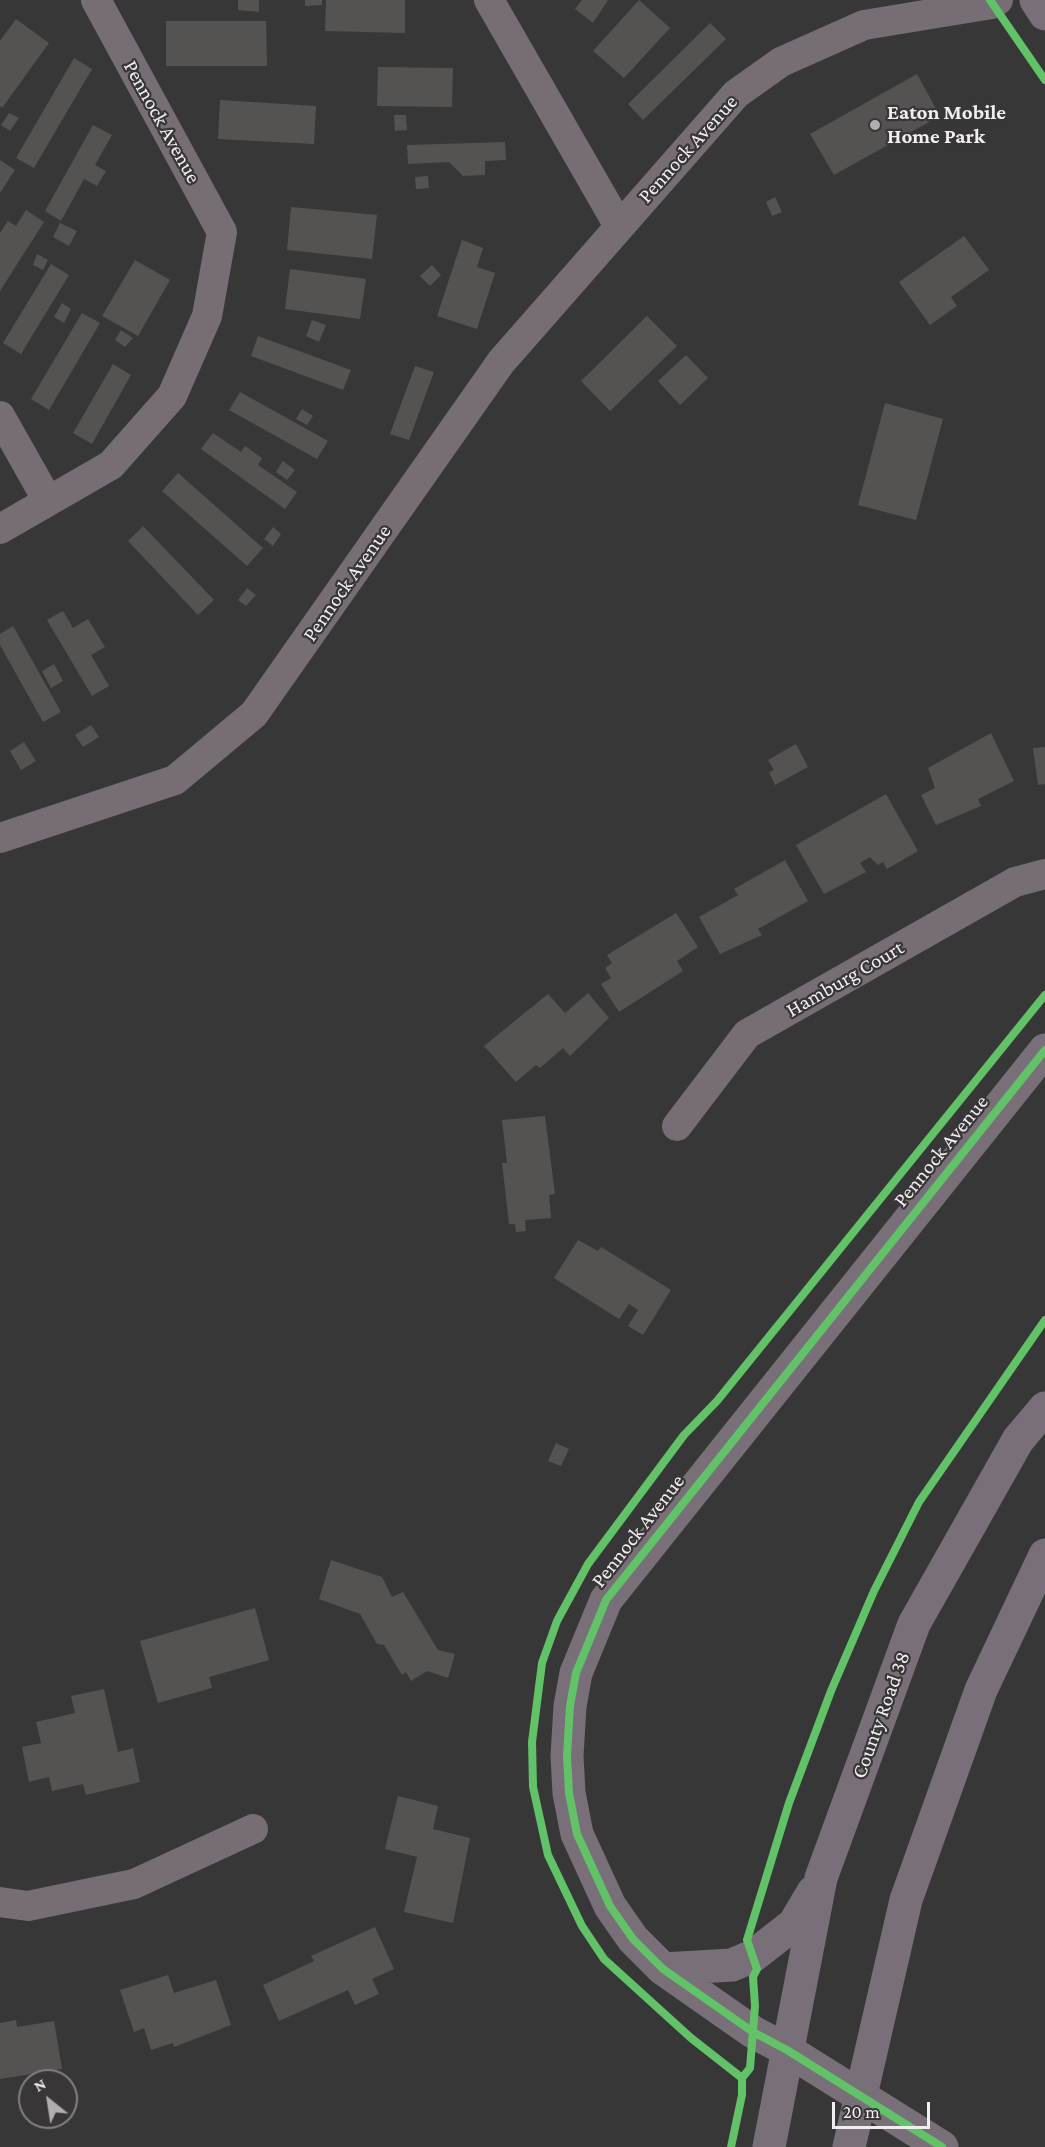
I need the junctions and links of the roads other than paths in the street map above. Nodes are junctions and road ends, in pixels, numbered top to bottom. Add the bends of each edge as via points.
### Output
1 (96, 0) edge
2 (489, 0) edge
3 (998, 0) edge
4 (1036, 0) edge
5 (1045, 14) edge
6 (619, 226) junction
7 (0, 416) edge
8 (48, 501) junction
9 (0, 529) edge
10 (0, 838) edge
11 (1045, 874) edge
12 (1045, 1050) edge
13 (677, 1126) dead end
14 (1045, 1408) edge
15 (1045, 1555) edge
16 (253, 1829) dead end
17 (821, 1878) junction
18 (0, 1902) edge
19 (663, 1969) junction
20 (787, 2050) junction
21 (862, 2097) junction
22 (769, 2147) edge
23 (849, 2147) edge
24 (942, 2147) edge

1 - 8 street, Pennock Avenue via 222,232 207,316 172,396 111,465
2 - 6 street, Pennock Avenue
3 - 6 street, Pennock Avenue via 864,25 781,62 736,94
4 - 5 street
6 - 10 street, Pennock Avenue via 501,362 254,714 175,780
7 - 8 street
8 - 9 street, Pennock Avenue
11 - 13 street, Hamburg Court via 1015,882 747,1034
12 - 19 street, Pennock Avenue via 606,1600 576,1673 569,1726 569,1793 577,1834 610,1906 633,1939
14 - 17 street, County Road 38 via 1018,1440 914,1624
15 - 21 street via 981,1690 906,1900
16 - 18 street via 134,1884 28,1906
17 - 19 street via 794,1924 753,1956 732,1965
17 - 20 street, County Road 38
19 - 20 street, Pennock Avenue via 753,2032
20 - 21 street, Pennock Avenue
20 - 22 street, County Road 38
21 - 23 street
21 - 24 street, Pennock Avenue

